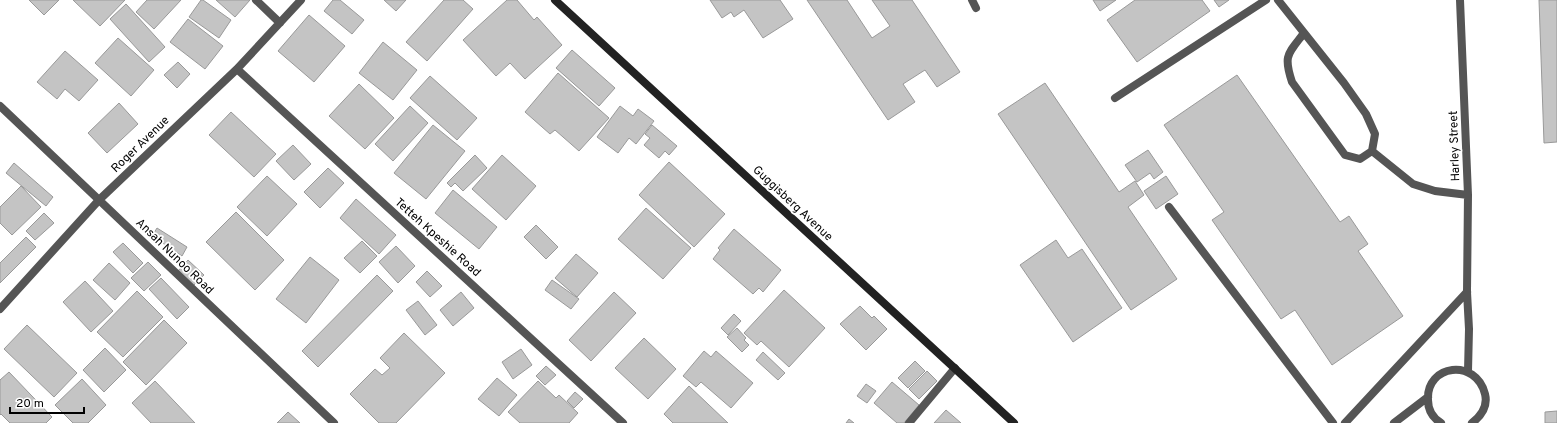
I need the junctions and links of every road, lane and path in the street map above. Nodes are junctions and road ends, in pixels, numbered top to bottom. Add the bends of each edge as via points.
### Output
1 (256, 0) edge
2 (301, 0) edge
3 (555, 0) edge
4 (972, 0) edge
5 (1266, 0) edge
6 (1278, 0) edge
7 (1460, 0) edge
8 (976, 8) dead end
9 (280, 23) junction
10 (1304, 33) junction
11 (237, 69) junction
12 (1115, 98) dead end
13 (0, 106) edge
14 (1372, 151) junction
15 (1468, 194) junction
16 (100, 200) junction
17 (1169, 207) dead end
18 (1467, 292) junction
19 (0, 310) edge
20 (955, 368) junction
21 (1468, 371) junction
22 (1428, 397) junction
23 (334, 423) edge
24 (623, 423) edge
25 (909, 423) edge
26 (1014, 423) edge
27 (1333, 423) edge
28 (1345, 423) edge
29 (1394, 423) edge
30 (1442, 423) edge
31 (1472, 423) edge

1 - 9 street
2 - 9 street, Roger Avenue
3 - 20 main road, Guggisberg Avenue
4 - 8 street
5 - 12 street
6 - 10 street
7 - 15 street, Harley Street
9 - 11 street, Roger Avenue
10 - 14 street via 1366,114 1375,134
10 - 14 street via 1287,55 1287,68 1292,82 1345,155 1360,159
11 - 16 street, Roger Avenue
11 - 24 street, Tetteh Kpeshie Road
13 - 16 street, Ansah Nunoo Road
14 - 15 street via 1413,184 1435,191
15 - 18 street, Harley Street
16 - 19 street, Roger Avenue
16 - 23 street, Ansah Nunoo Road
17 - 27 street
18 - 21 street, Harley Street
18 - 28 street
20 - 25 street
20 - 26 main road, Guggisberg Avenue
21 - 22 street via 1459,369 1441,374 1429,387
21 - 31 street via 1484,387 1486,398 1479,418
22 - 29 street
22 - 30 street via 1432,414

